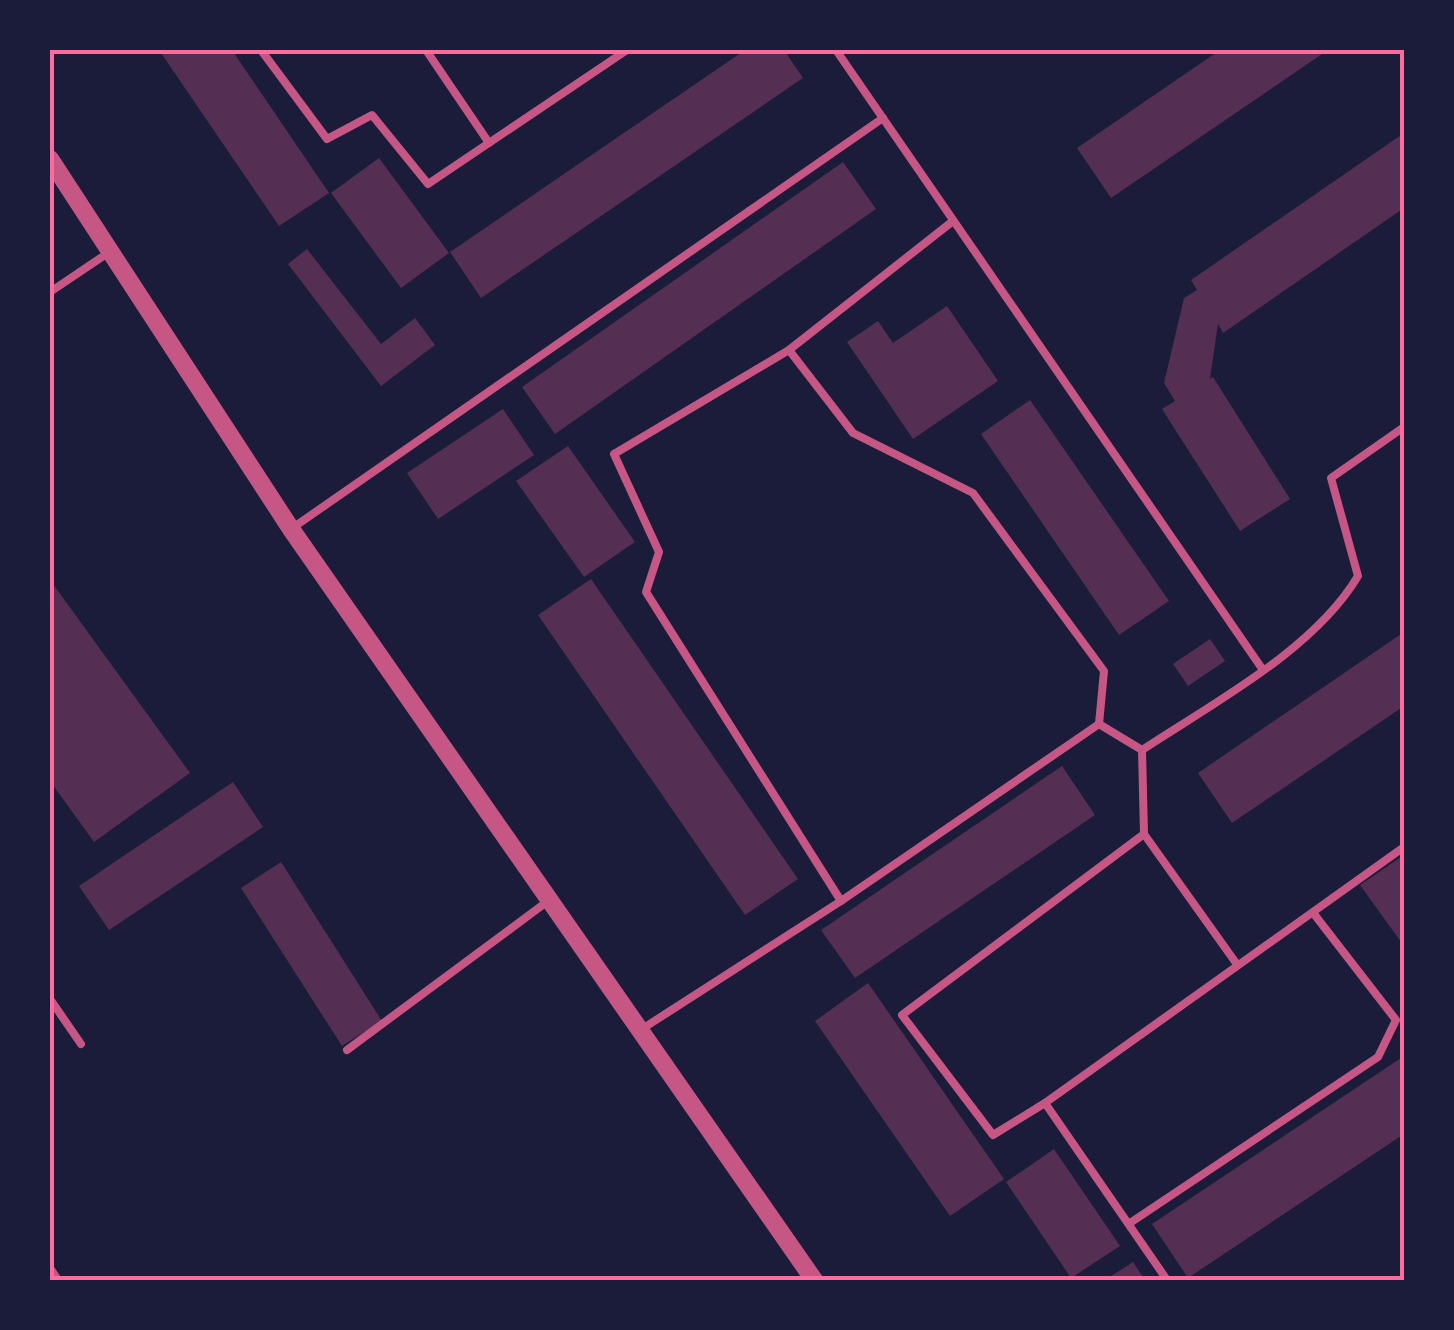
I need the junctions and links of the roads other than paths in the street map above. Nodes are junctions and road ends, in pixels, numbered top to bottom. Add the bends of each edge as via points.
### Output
1 (262, 50) edge
2 (426, 50) edge
3 (627, 50) edge
4 (836, 50) edge
5 (883, 118) junction
6 (489, 143) junction
7 (50, 159) edge
8 (954, 221) junction
9 (112, 250) junction
10 (50, 292) edge
11 (790, 350) junction
12 (1404, 427) edge
13 (291, 529) junction
14 (1263, 670) junction
15 (1099, 724) junction
16 (1142, 750) junction
17 (1144, 834) junction
18 (1404, 847) edge
19 (548, 901) junction
20 (841, 901) junction
21 (1314, 914) junction
22 (1236, 963) junction
23 (50, 999) edge
24 (638, 1032) junction
25 (81, 1044) dead end
26 (347, 1050) dead end
27 (1045, 1103) junction
28 (1130, 1224) junction
29 (50, 1268) edge
30 (58, 1280) edge
31 (814, 1280) edge
32 (1168, 1280) edge

1 - 6 lane via 327,139 372,116 428,184
2 - 6 lane
3 - 6 lane
4 - 5 lane
5 - 8 lane
5 - 13 lane
7 - 9 street
8 - 11 lane
8 - 14 lane
9 - 10 lane
9 - 13 street
11 - 15 lane via 853,433 973,493 1104,671
11 - 20 lane via 614,454 659,552 646,592
12 - 14 lane via 1332,478 1358,576 1342,603
13 - 19 street
14 - 16 lane
15 - 16 lane
15 - 20 lane
16 - 17 lane
17 - 22 lane
17 - 27 lane via 902,1015 993,1134
18 - 21 lane
19 - 24 street
19 - 26 lane
20 - 24 lane
21 - 22 lane
21 - 28 lane via 1396,1020 1378,1057
22 - 27 lane
23 - 25 lane
24 - 31 street via 691,1098
27 - 28 lane
28 - 32 lane
29 - 30 lane

